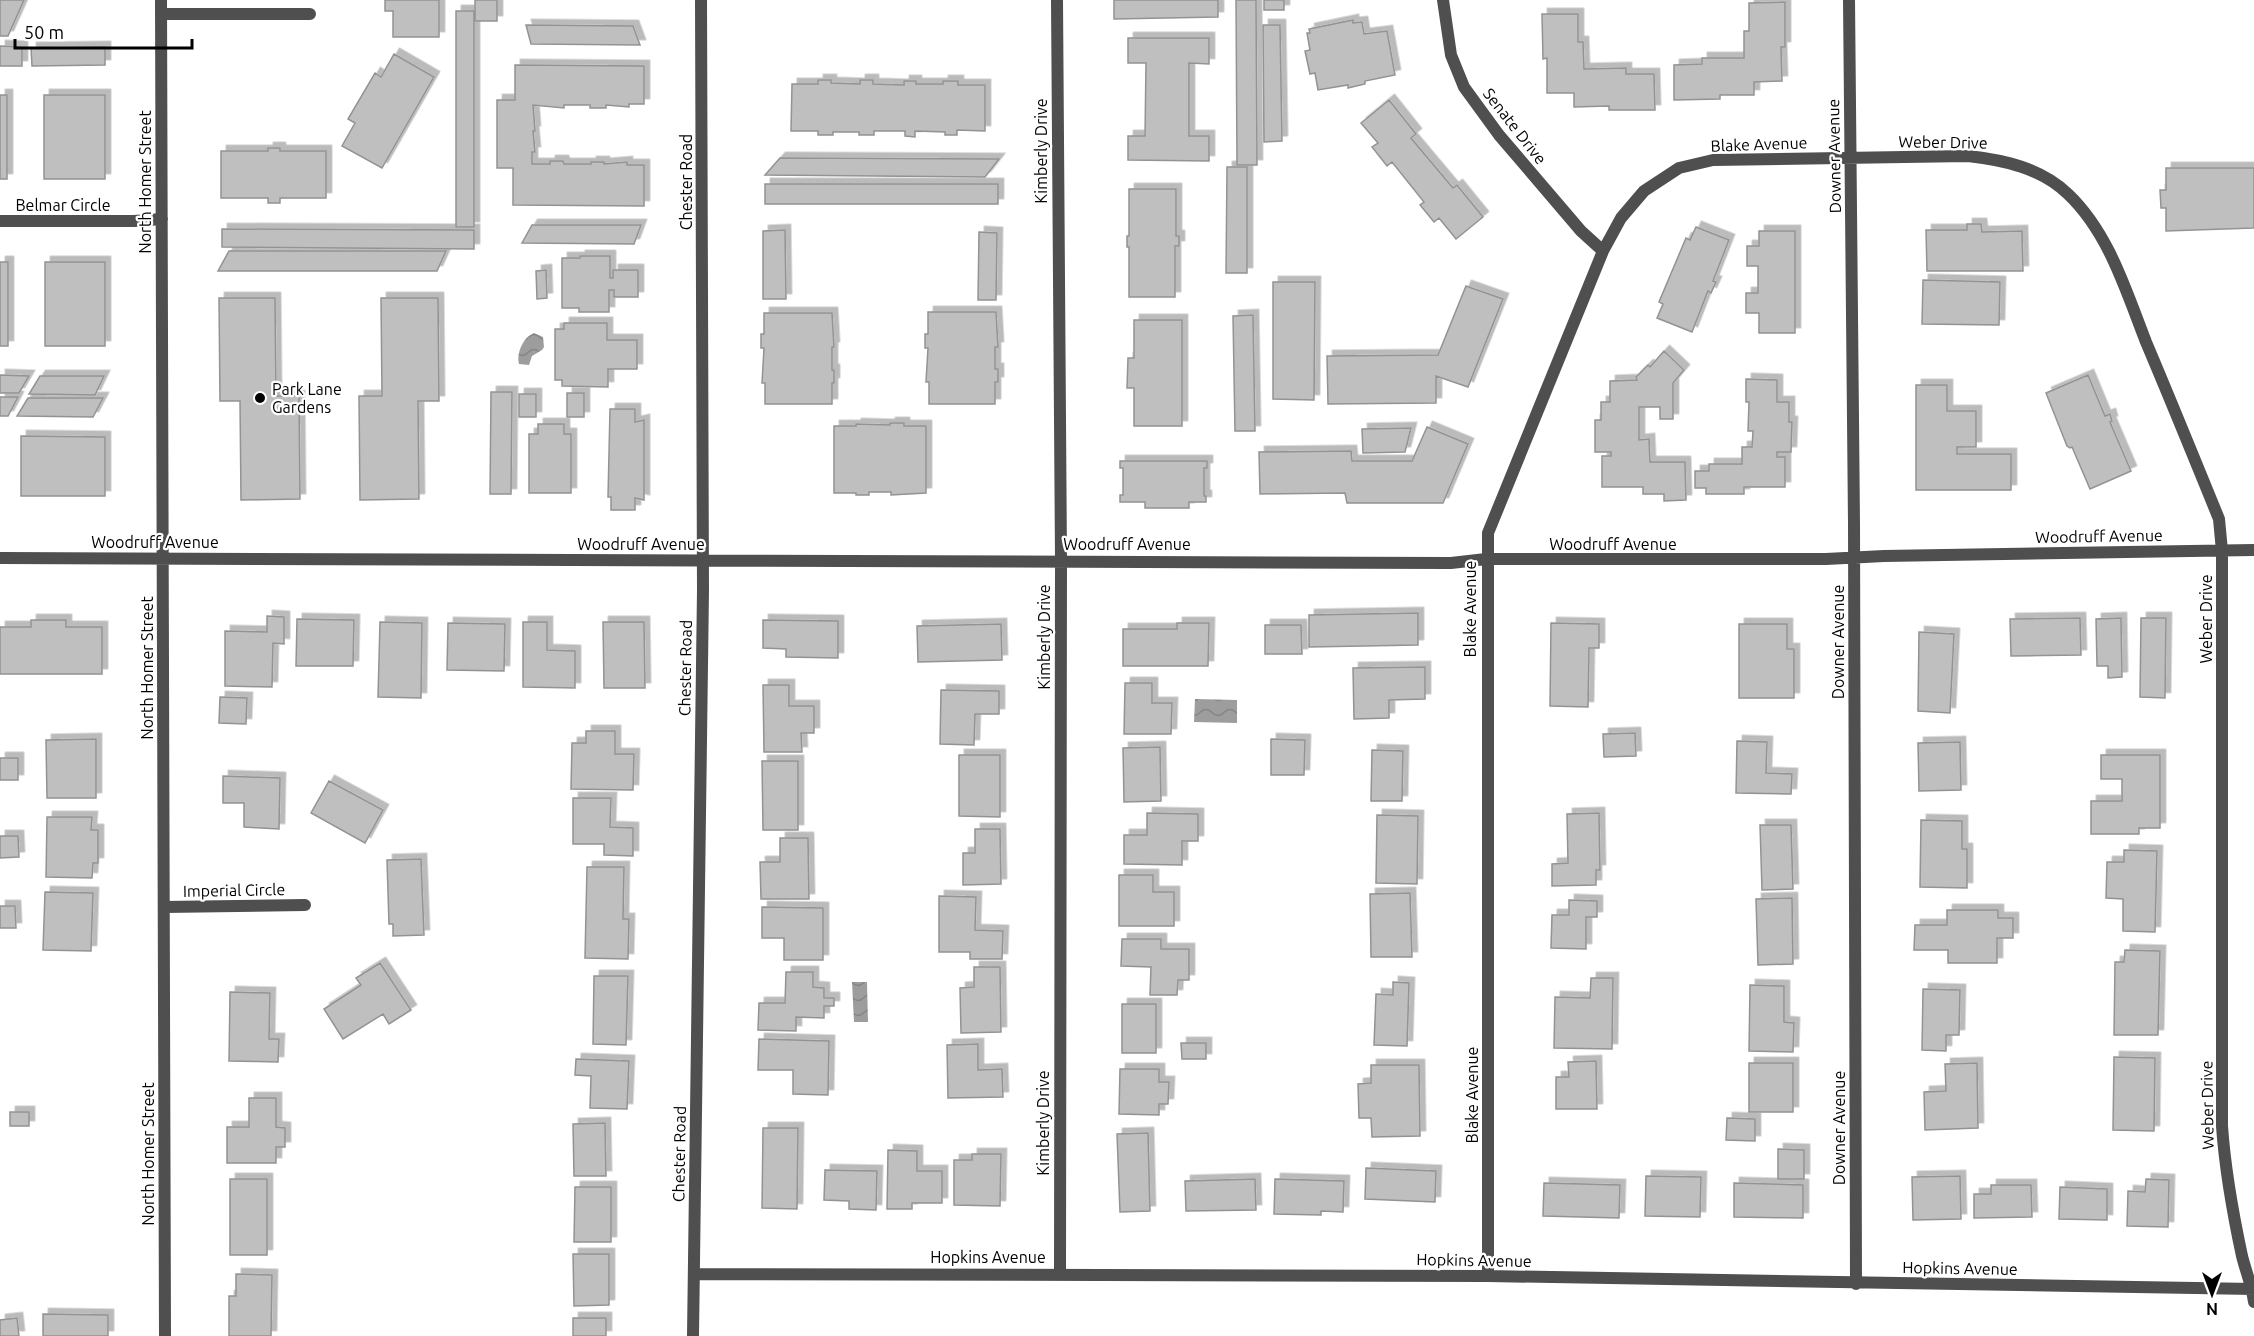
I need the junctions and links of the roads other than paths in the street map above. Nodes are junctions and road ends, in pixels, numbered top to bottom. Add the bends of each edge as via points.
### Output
1 (161, 0) edge
2 (701, 0) edge
3 (1057, 0) edge
4 (1443, 0) edge
5 (1849, 0) edge
6 (161, 14) junction
7 (310, 14) dead end
8 (1850, 158) junction
9 (162, 219) junction
10 (0, 221) edge
11 (1603, 251) junction
12 (2254, 550) edge
13 (2222, 551) junction
14 (1854, 557) junction
15 (0, 558) edge
16 (163, 559) junction
17 (1486, 559) junction
18 (1061, 560) junction
19 (702, 561) junction
20 (305, 905) dead end
21 (164, 907) junction
22 (1060, 1273) junction
23 (694, 1274) junction
24 (1488, 1276) junction
25 (1856, 1284) junction
26 (2254, 1294) edge
27 (165, 1336) edge
28 (693, 1336) edge

1 - 6 street, North Homer Street
2 - 19 street, Chester Road
3 - 18 street, Kimberly Drive
4 - 11 street, Senate Drive via 1451,55 1464,87 1514,153
5 - 8 street, Downer Avenue
6 - 7 street
6 - 9 street, North Homer Street
8 - 11 street, Blake Avenue via 1713,160 1679,168 1644,192 1621,218
8 - 13 street, Weber Drive via 1968,156 2001,160 2047,178 2068,194 2096,227 2117,269 2219,519
8 - 14 street, Downer Avenue
9 - 10 street, Belmar Circle
9 - 16 street, North Homer Street
11 - 17 street, Blake Avenue via 1488,533
12 - 13 street, Woodruff Avenue
13 - 14 street, Woodruff Avenue
13 - 26 street, Weber Drive via 2222,1126 2238,1236
14 - 17 street, Woodruff Avenue
14 - 25 street, Downer Avenue
15 - 16 street, Woodruff Avenue
16 - 19 street, Woodruff Avenue
16 - 21 street, North Homer Street
17 - 18 street, Woodruff Avenue
17 - 24 street, Blake Avenue
18 - 19 street, Woodruff Avenue
18 - 22 street, Kimberly Drive
19 - 23 street, Chester Road
20 - 21 street, Imperial Circle
21 - 27 street, North Homer Street
22 - 23 street, Hopkins Avenue
22 - 24 street, Hopkins Avenue
23 - 28 street, Chester Road
24 - 25 street, Hopkins Avenue
25 - 26 street, Hopkins Avenue

